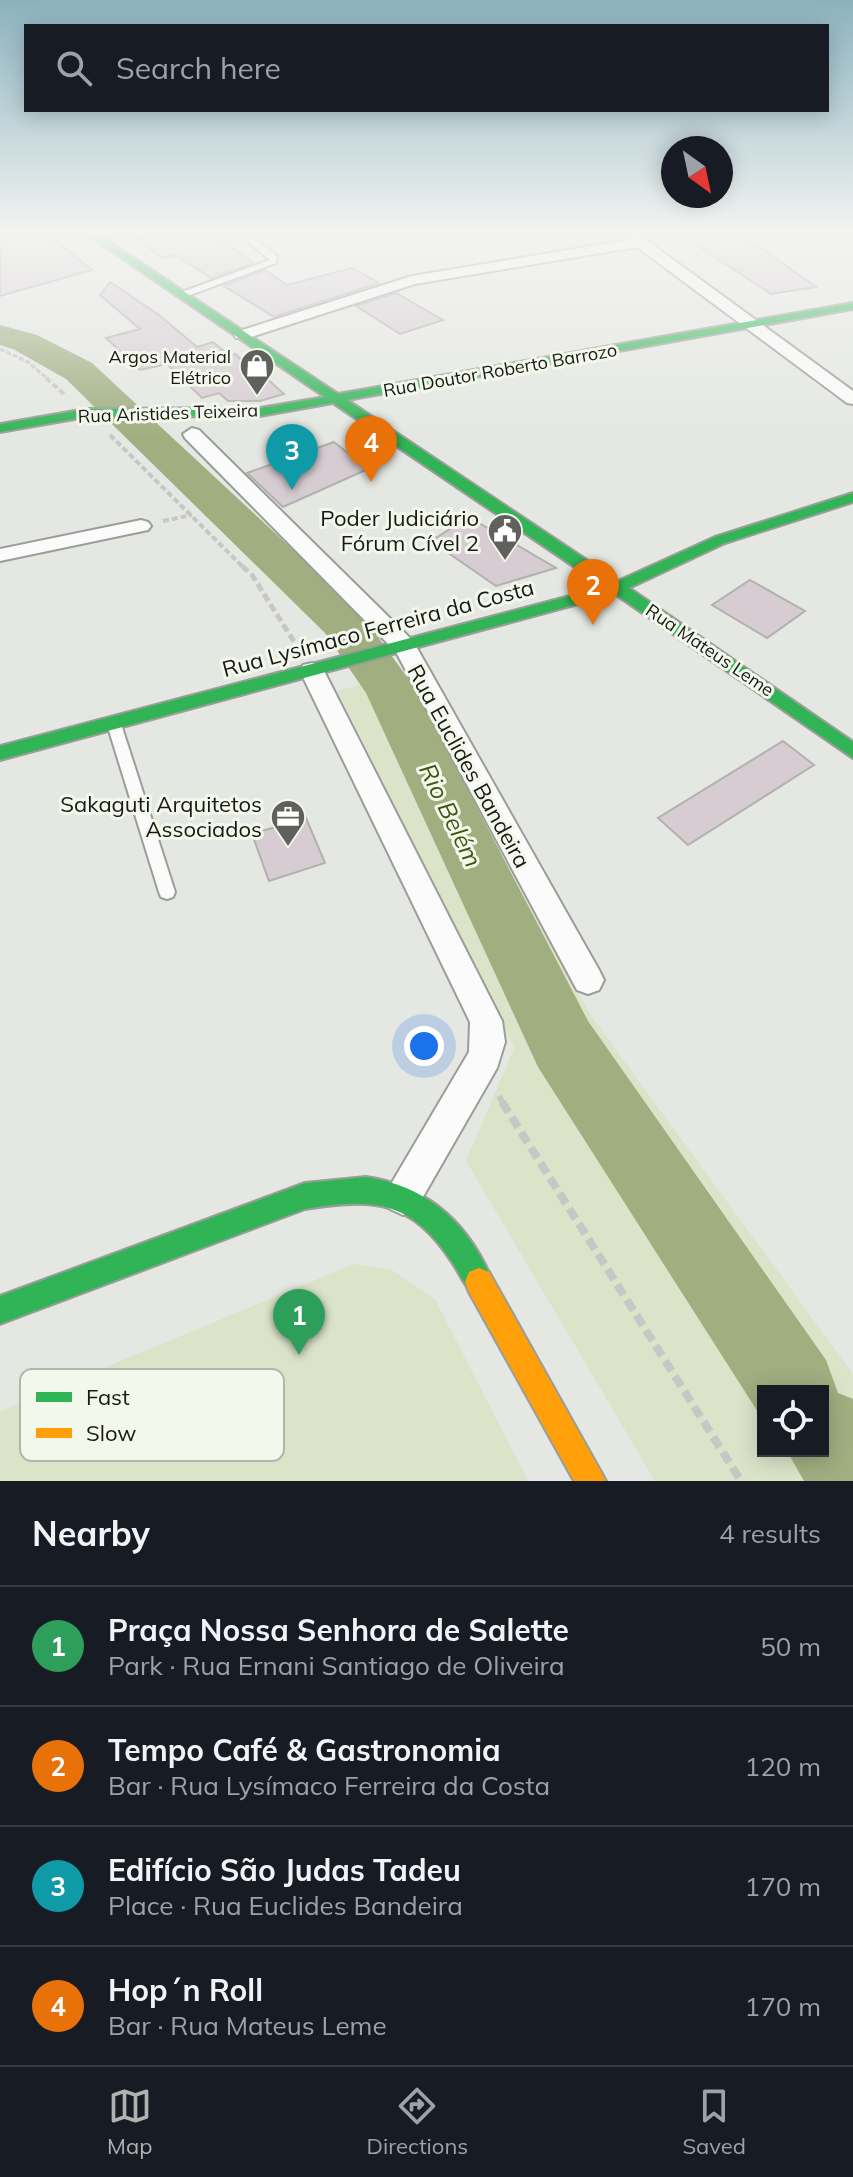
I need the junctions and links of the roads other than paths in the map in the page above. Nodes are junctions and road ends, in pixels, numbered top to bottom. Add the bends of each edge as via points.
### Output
1 (190, 300) edge
2 (350, 300) edge
3 (718, 300) edge
4 (853, 306) edge
5 (752, 325) junction
6 (242, 335) junction
7 (336, 399) junction
8 (853, 399) edge
9 (0, 428) edge
10 (192, 434) dead end
11 (853, 497) edge
12 (141, 526) dead end
13 (0, 555) edge
14 (617, 588) junction
15 (394, 649) junction
16 (308, 664) junction
17 (114, 724) junction
18 (853, 751) edge
19 (0, 753) edge
20 (167, 892) dead end
21 (588, 980) dead end
22 (403, 1196) junction
23 (0, 1310) edge
24 (591, 1481) edge

1 - 6 main road, Rua Mateus Leme
2 - 6 street
3 - 5 street
4 - 5 main road, Rua Doutor Roberto Barrozo
5 - 7 main road, Rua Doutor Roberto Barrozo
5 - 8 street
6 - 7 main road, Rua Mateus Leme
7 - 9 main road, Rua Aristides Teixeira via 232,414 154,413
7 - 14 main road, Rua Mateus Leme
10 - 15 street, Rua Euclides Bandeira
11 - 14 main road, Rua Lysímaco Ferreira da Costa via 720,540
12 - 13 street
14 - 15 main road, Rua Lysímaco Ferreira da Costa
14 - 18 main road, Rua Mateus Leme
15 - 16 main road, Rua Lysímaco Ferreira da Costa via 343,663
15 - 21 street, Rua Euclides Bandeira
16 - 17 main road, Rua Lysímaco Ferreira da Costa
16 - 22 street via 486,1021 485,1057
17 - 19 main road, Rua Lysímaco Ferreira da Costa
17 - 20 lane
22 - 23 main road via 376,1188 305,1196
22 - 24 main road via 428,1211 455,1239

